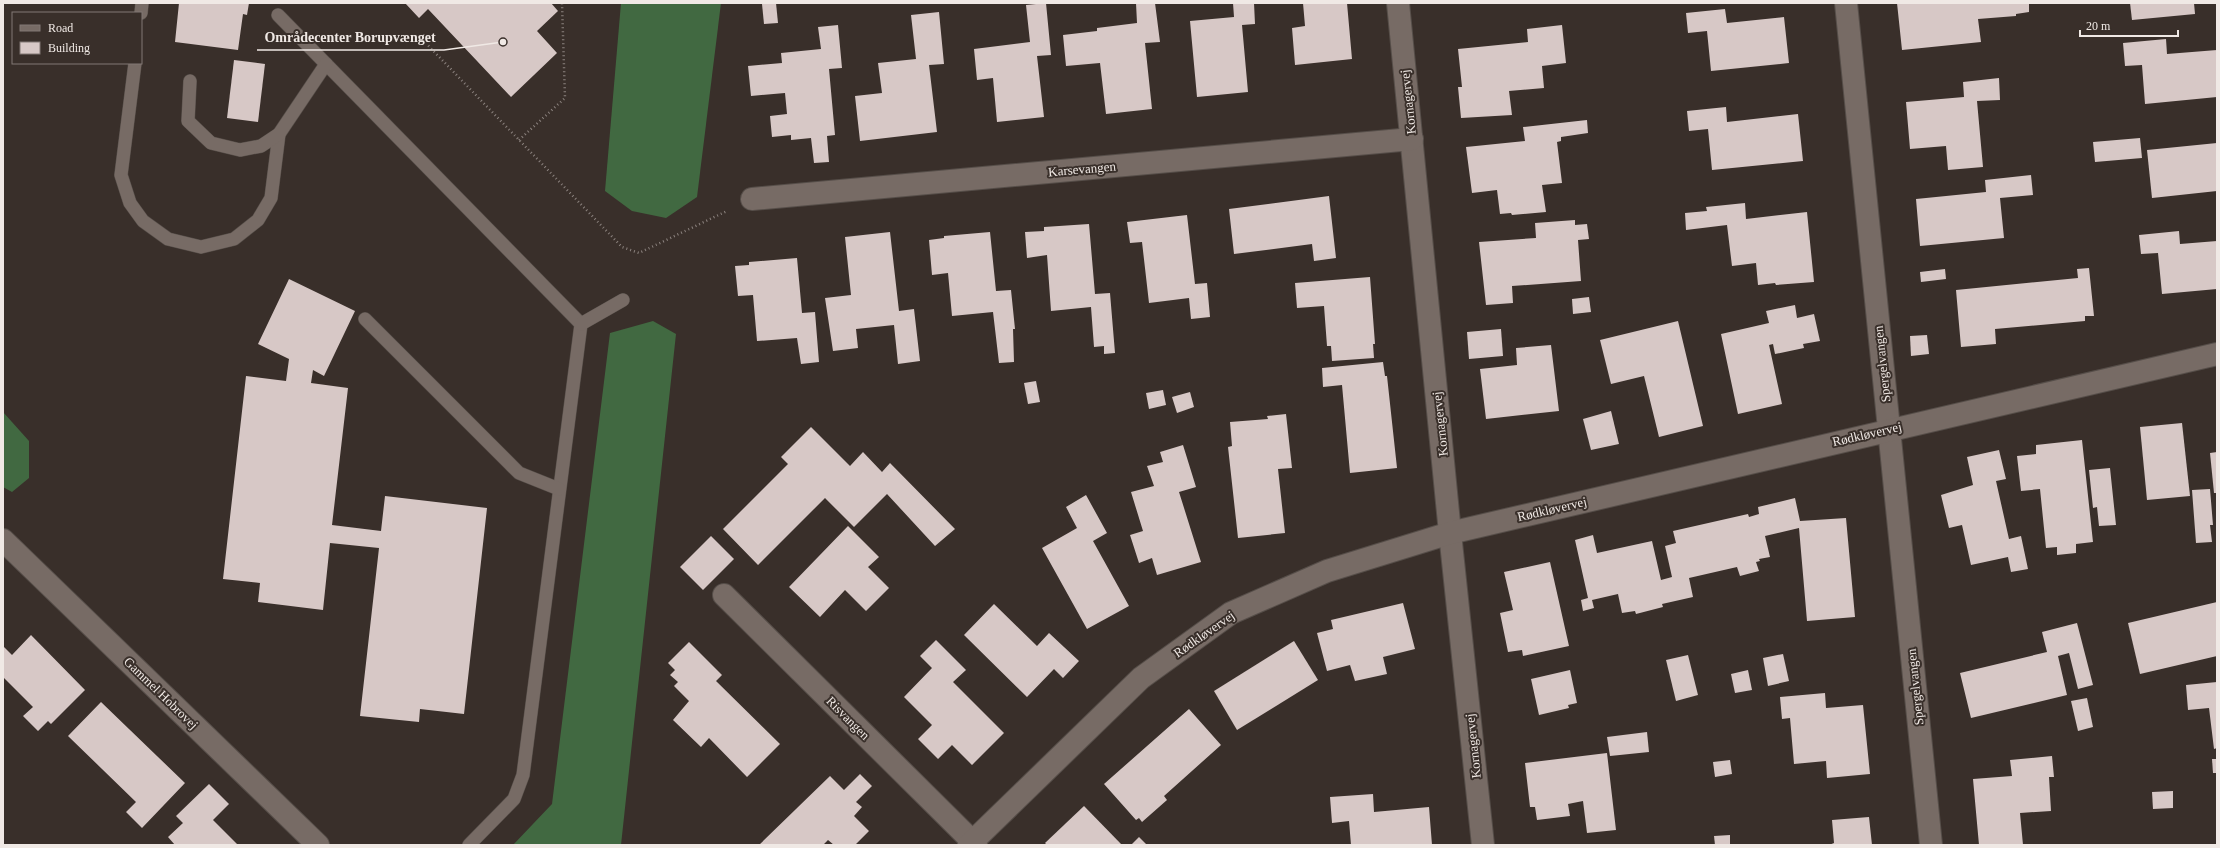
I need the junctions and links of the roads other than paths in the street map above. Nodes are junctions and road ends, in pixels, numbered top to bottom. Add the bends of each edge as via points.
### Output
1 (1398, 3) edge
2 (1846, 3) edge
3 (278, 15) dead end
4 (135, 64) edge
5 (326, 64) junction
6 (190, 81) dead end
7 (279, 134) junction
8 (1412, 139) junction
9 (752, 200) road end
10 (623, 300) dead end
11 (365, 319) dead end
12 (580, 324) junction
13 (2217, 354) edge
14 (1889, 429) junction
15 (559, 489) junction
16 (1450, 533) junction
17 (3, 540) edge
18 (724, 595) dead end
19 (973, 844) edge
20 (318, 845) edge
21 (469, 845) edge
22 (1483, 845) edge
23 (1931, 845) edge

1 - 8 street, Kornagervej
2 - 14 street, Spergelvangen
3 - 5 lane
4 - 7 lane via 122,175 130,203 143,221 168,240 201,247 234,240 258,220 271,198
5 - 7 lane
5 - 12 lane
6 - 7 lane via 188,121 211,143 240,150 261,146
8 - 9 street, Karsevangen
8 - 16 street, Kornagervej
10 - 12 lane
11 - 15 lane via 519,473
12 - 15 lane
13 - 14 street, Rødkløvervej
14 - 16 street, Rødkløvervej
14 - 23 street, Spergelvangen
15 - 21 lane via 523,775 514,799
16 - 19 street, Rødkløvervej via 1327,571 1231,614 1141,678
16 - 22 street, Kornagervej
17 - 20 street, Gammel Hobrovej
18 - 19 street, Risvangen

